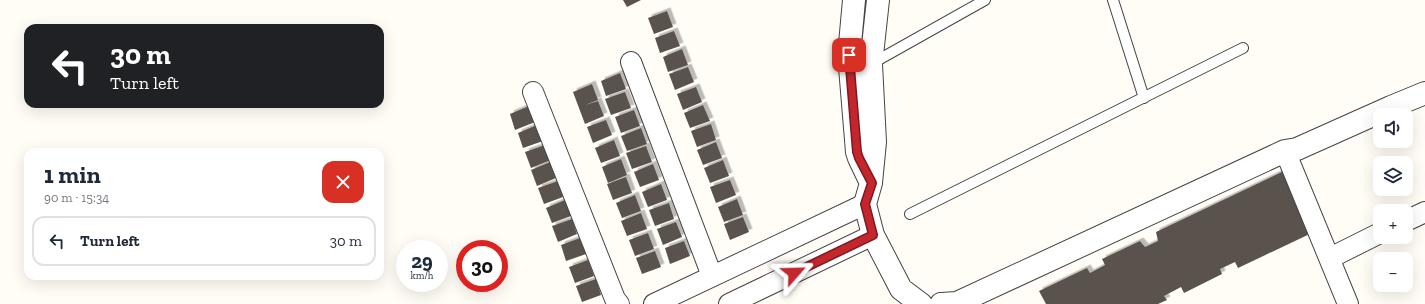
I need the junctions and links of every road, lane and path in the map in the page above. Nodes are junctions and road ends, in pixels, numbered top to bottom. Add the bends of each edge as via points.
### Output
1 (854, 0) edge
2 (878, 0) edge
3 (985, 0) edge
4 (1113, 0) edge
5 (1243, 48) dead end
6 (631, 62) dead end
7 (871, 64) junction
8 (533, 92) dead end
9 (1425, 93) edge
10 (1144, 98) junction
11 (1285, 151) junction
12 (872, 183) junction
13 (865, 204) junction
14 (1425, 212) edge
15 (910, 214) dead end
16 (1413, 218) edge
17 (873, 235) junction
18 (1373, 236) edge
19 (1330, 258) junction
20 (712, 276) junction
21 (619, 304) edge
22 (654, 304) edge
23 (729, 304) edge
24 (921, 304) edge
25 (952, 304) edge
26 (1348, 304) edge

1 - 12 street via 849,60 857,152
2 - 7 street
3 - 7 lane
4 - 10 lane
5 - 10 lane
6 - 20 street
7 - 12 street via 875,142
8 - 21 street
9 - 11 street via 1297,149
10 - 15 lane
11 - 19 street
11 - 25 street
12 - 13 street
13 - 17 street
13 - 20 street
14 - 16 street
17 - 23 street
17 - 24 street via 901,290
18 - 19 street
19 - 26 street
20 - 22 street

